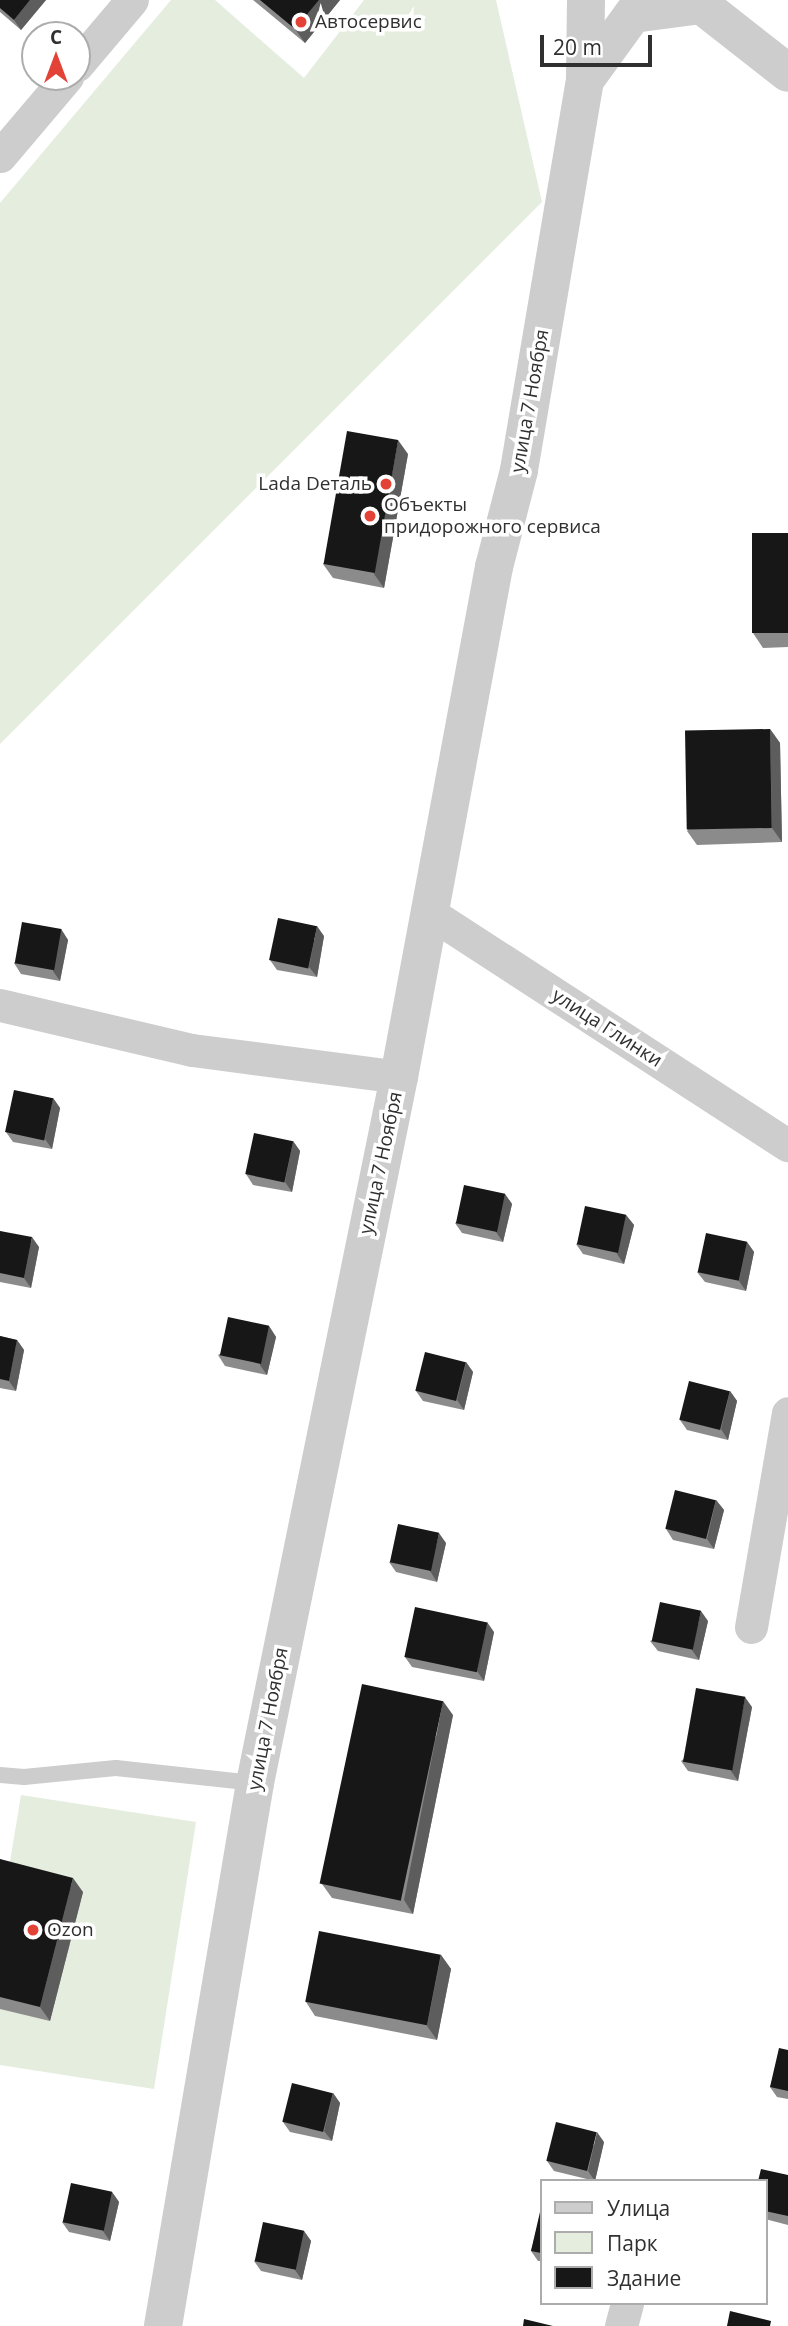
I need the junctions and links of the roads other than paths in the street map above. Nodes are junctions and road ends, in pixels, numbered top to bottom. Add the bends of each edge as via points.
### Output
1 (132, 0) edge
2 (586, 0) edge
3 (698, 2) edge
4 (91, 48) edge
5 (788, 73) edge
6 (585, 80) junction
7 (55, 91) edge
8 (0, 156) edge
9 (427, 911) junction
10 (0, 1005) edge
11 (399, 1077) junction
12 (788, 1145) edge
13 (788, 1413) edge
14 (751, 1628) dead end
15 (0, 1775) edge
16 (255, 1783) junction
17 (626, 2305) edge
18 (163, 2326) edge
19 (621, 2326) edge

1 - 4 street
2 - 6 street, улица 7 Ноября
3 - 5 street
3 - 6 street via 633,14
6 - 9 street, улица 7 Ноября via 519,470 494,567
7 - 8 street
9 - 11 street, улица 7 Ноября
9 - 12 street, улица Глинки
10 - 11 street via 192,1049
11 - 16 street, улица 7 Ноября
13 - 14 street
15 - 16 lane via 116,1768
16 - 18 street, улица 7 Ноября
17 - 19 street

